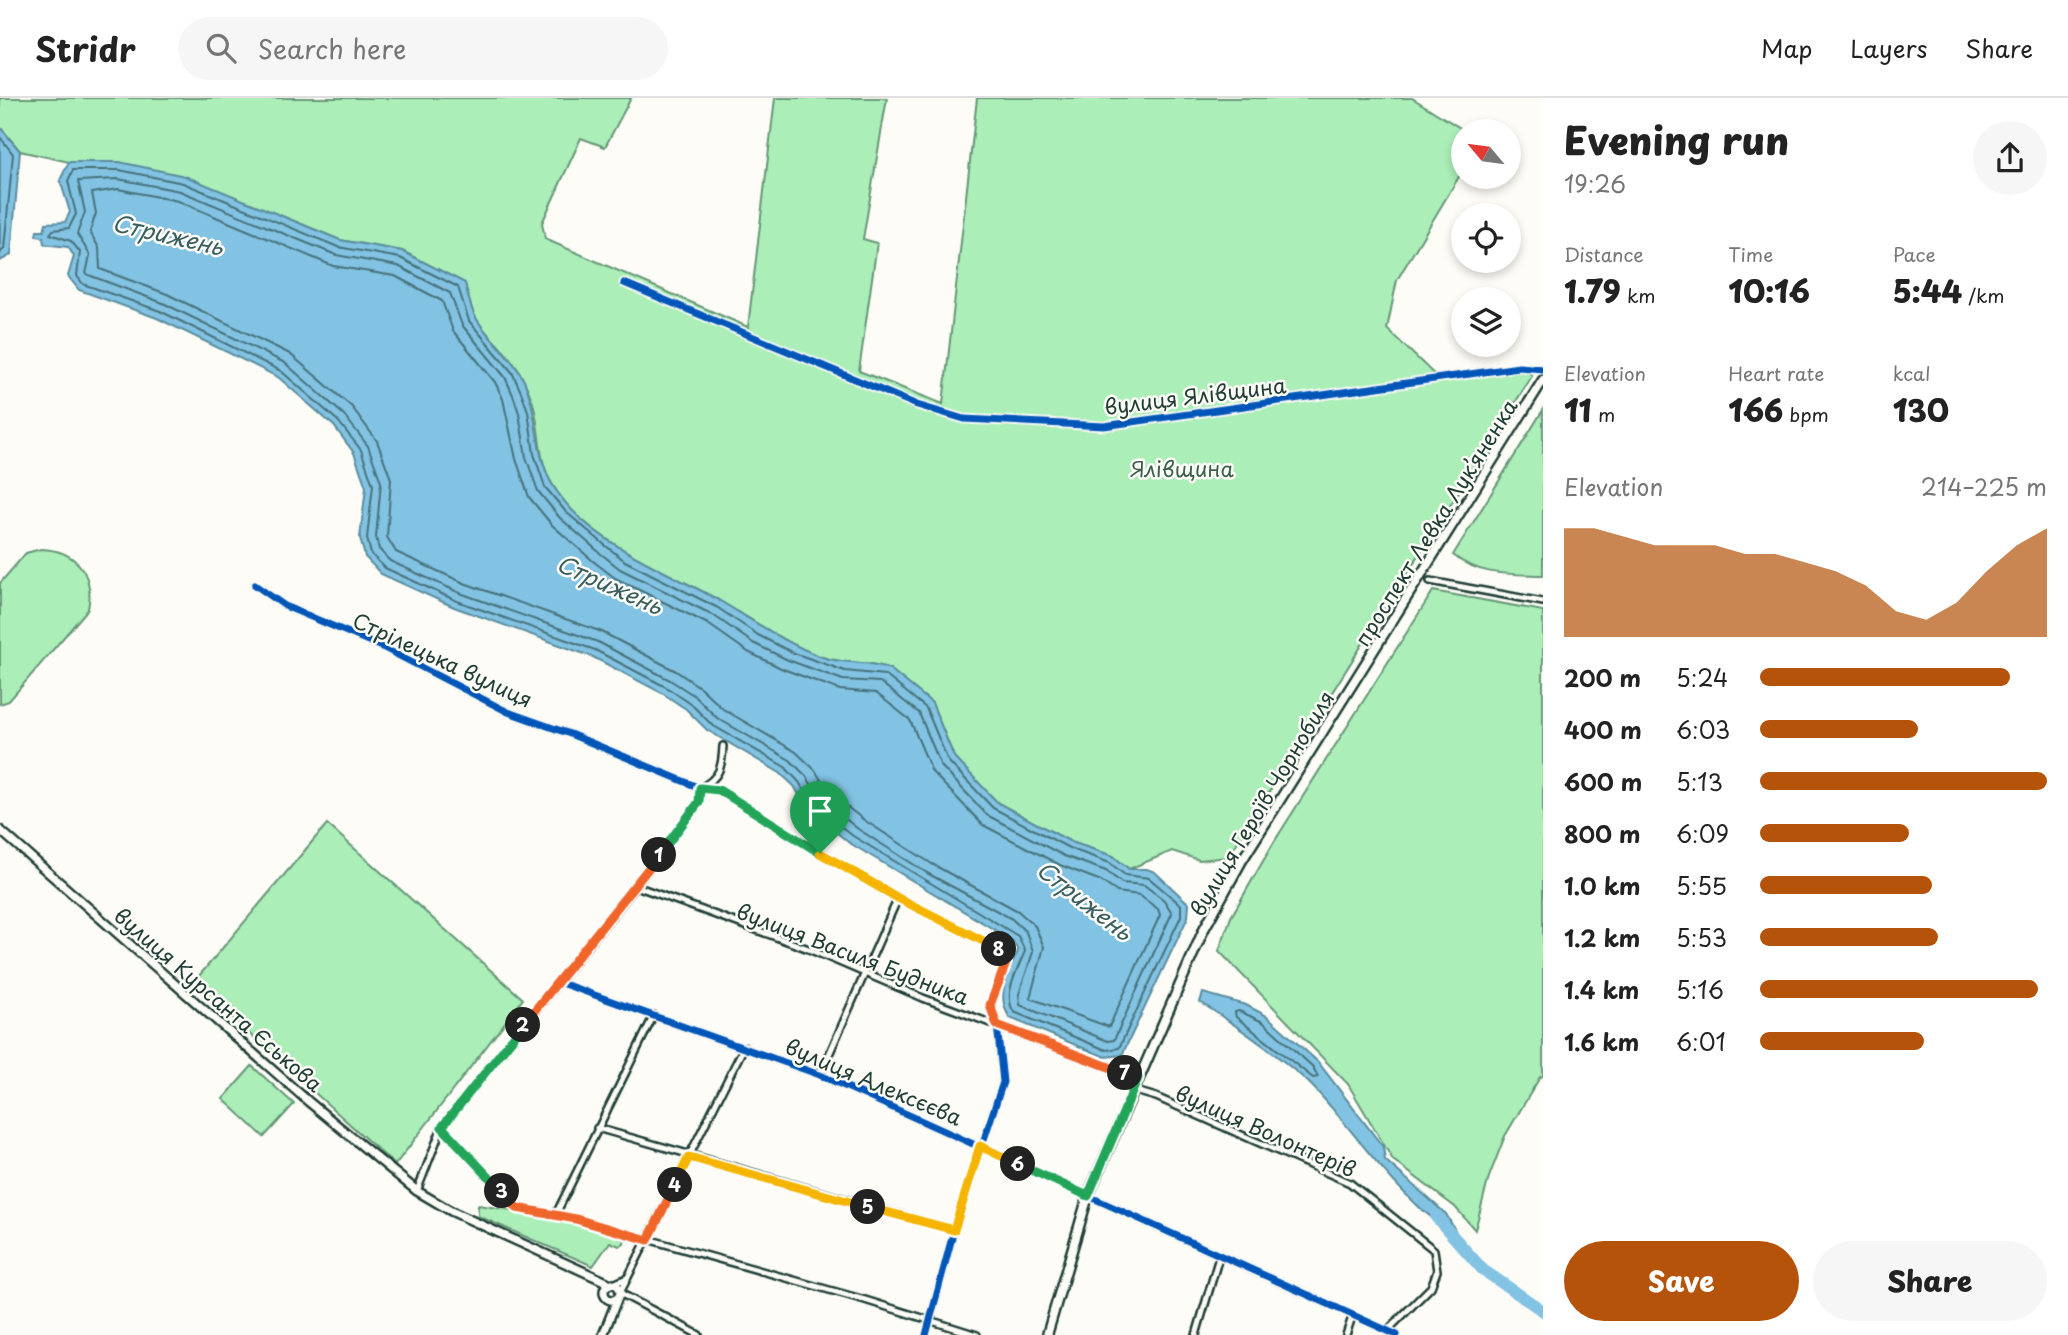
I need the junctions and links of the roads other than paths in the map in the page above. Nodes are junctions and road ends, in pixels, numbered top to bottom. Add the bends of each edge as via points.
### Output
1 (624, 283) dead end
2 (1543, 369) edge
3 (1543, 380) edge
4 (1430, 581) dead end
5 (255, 585) dead end
6 (1543, 602) edge
7 (1356, 681) joint
8 (723, 746) dead end
9 (700, 788) junction
10 (0, 830) edge
11 (636, 887) junction
12 (898, 898) junction
13 (864, 973) junction
14 (558, 982) junction
15 (654, 1015) junction
16 (997, 1025) junction
17 (744, 1047) junction
18 (820, 1075) junction
19 (1138, 1078) junction
20 (1132, 1090) junction
21 (442, 1127) junction
22 (597, 1128) junction
23 (980, 1146) junction
24 (689, 1157) junction
25 (417, 1191) junction
26 (1088, 1196) junction
27 (556, 1214) junction
28 (954, 1230) junction
29 (648, 1240) junction
30 (1219, 1257) junction
31 (627, 1278) junction
32 (597, 1279) junction
33 (612, 1284) junction
34 (605, 1294) junction
35 (619, 1295) junction
36 (609, 1315) junction
37 (1352, 1317) junction
38 (930, 1319) junction
39 (1387, 1331) junction
40 (603, 1335) edge
41 (699, 1335) edge
42 (926, 1335) edge
43 (977, 1335) edge
44 (1047, 1335) edge
45 (1196, 1335) edge
46 (1346, 1335) edge
47 (1397, 1335) edge

1 - 2 street, вулиця Ялівщина via 917,405 964,418 1104,426 1519,368
3 - 7 main road, проспект Левка Лукʼяненка
4 - 6 street
5 - 9 street, Стрілецька вулиця via 285,606 380,646 508,712
7 - 19 main road, вулиця Героїв Чорнобиля via 1225,889
8 - 9 street via 722,767 714,780
9 - 11 street via 699,802
9 - 12 street, Стрілецька вулиця via 719,790
10 - 25 street, вулиця Курсанта Єськова
11 - 13 street, вулиця Василя Будника
11 - 14 street
12 - 13 street
12 - 16 street, Стрілецька вулиця via 999,948 1006,963 990,1005
13 - 16 street, вулиця Василя Будника
13 - 18 street
14 - 15 street, вулиця Алексєєва
14 - 21 street
15 - 17 street, вулиця Алексєєва
15 - 22 street
16 - 19 street, вулиця Василя Будника
16 - 23 street, Стрілецька вулиця via 1003,1083
17 - 18 street, вулиця Алексєєва
17 - 24 street
18 - 23 street, вулиця Алексєєва
19 - 20 main road, вулиця Героїв Чорнобиля
20 - 26 main road, вулиця Героїв Чорнобиля
20 - 39 street, вулиця Волонтерів via 1350,1183 1434,1250 1437,1271 1430,1287
21 - 25 street
21 - 27 street via 517,1208
22 - 24 street
22 - 27 street
23 - 26 street, вулиця Алексєєва
23 - 28 street, Стрілецька вулиця
24 - 28 street
24 - 29 street
25 - 32 street, вулиця Курсанта Єськова
26 - 30 street, вулиця Алексєєва
26 - 44 main road, вулиця Героїв Чорнобиля
27 - 29 street
28 - 38 street, Стрілецька вулиця
29 - 31 street
29 - 38 street
30 - 37 street, вулиця Алексєєва
30 - 45 street
31 - 33 street
31 - 35 street
32 - 33 street, вулиця Курсанта Єськова
32 - 34 street
33 - 34 street
33 - 35 street
34 - 35 street via 612,1300
34 - 36 street
35 - 36 street
35 - 41 street
36 - 40 street
37 - 39 street, вулиця Алексєєва
37 - 46 street
38 - 42 street, Стрілецька вулиця
38 - 43 street
39 - 47 street, вулиця Алексєєва

